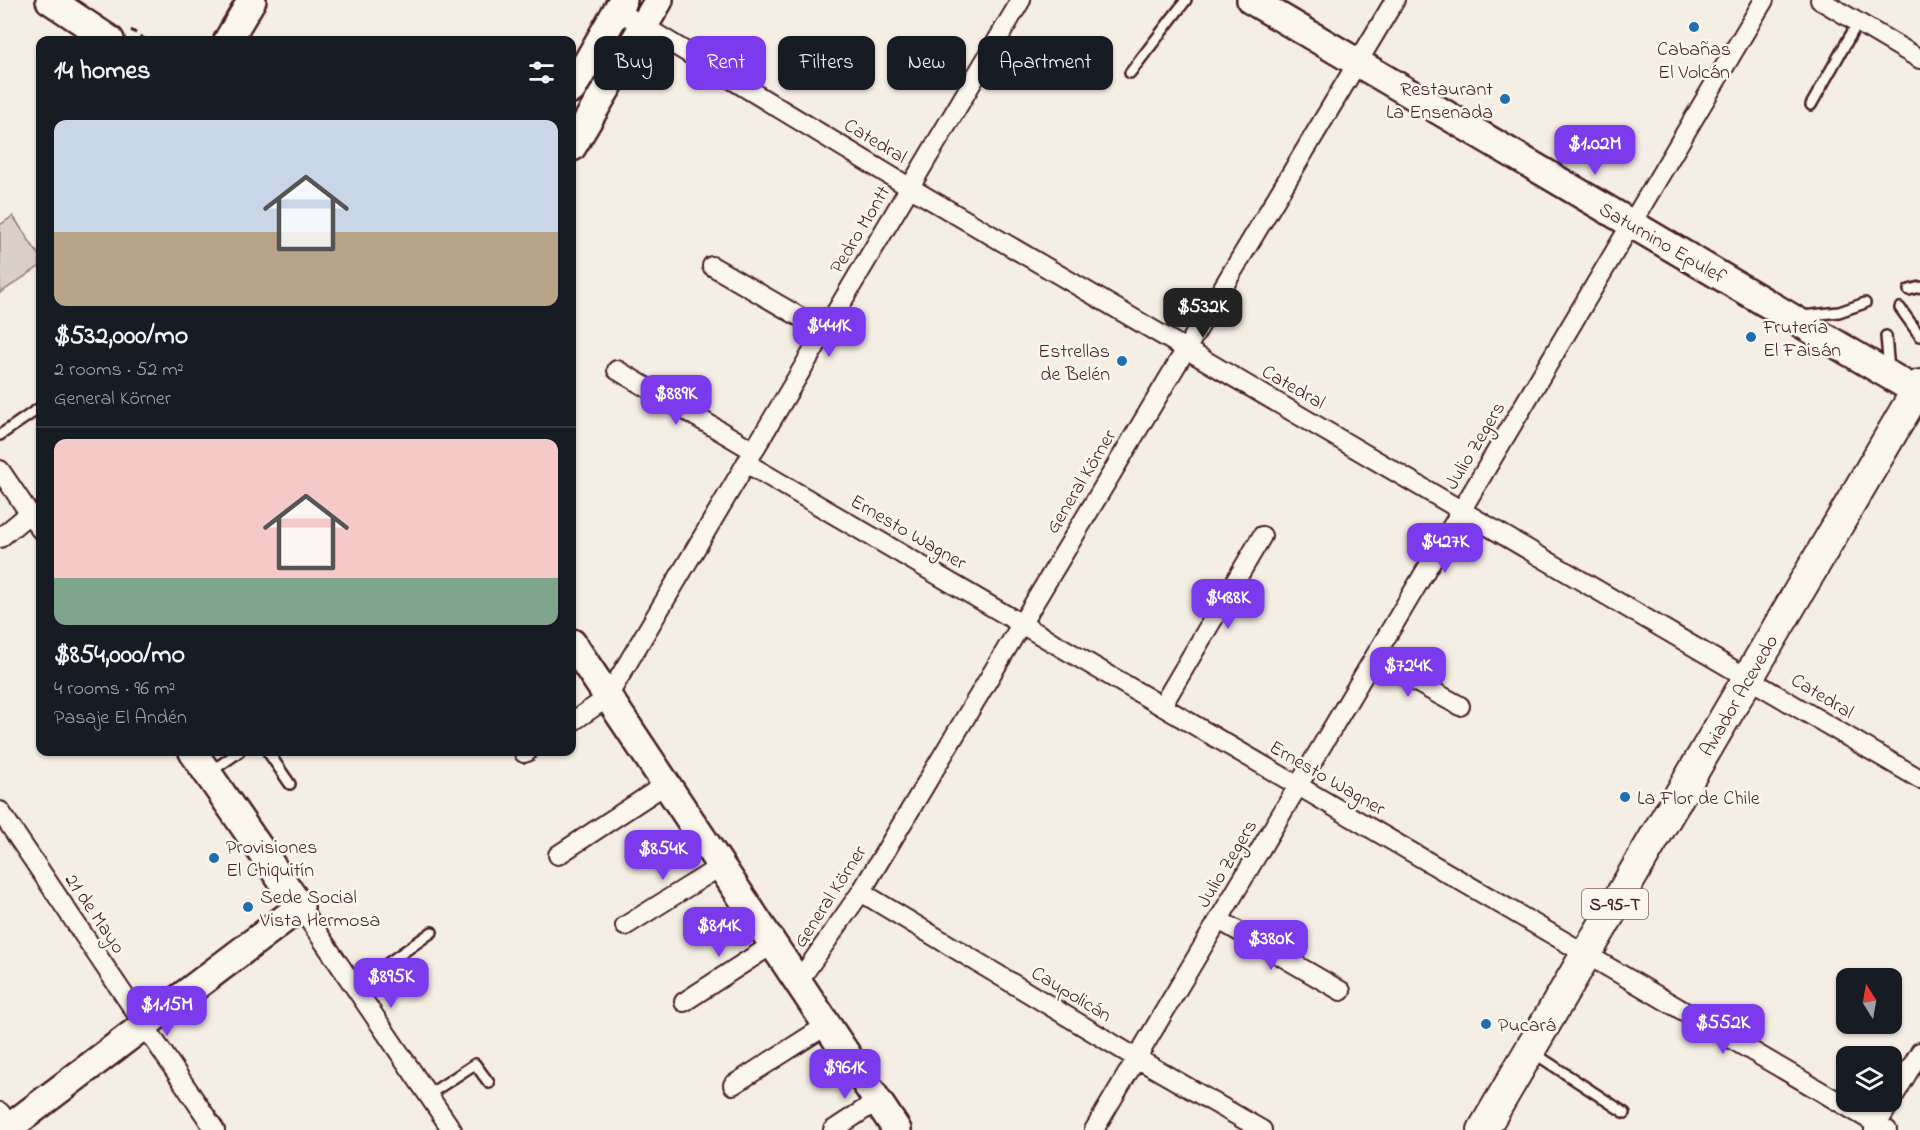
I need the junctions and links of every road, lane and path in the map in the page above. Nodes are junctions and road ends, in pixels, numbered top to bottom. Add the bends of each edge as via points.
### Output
1 (50, 0) edge
2 (252, 0) edge
3 (659, 0) edge
4 (1020, 0) edge
5 (1186, 0) edge
6 (1251, 0) edge
7 (1395, 0) edge
8 (1764, 0) edge
9 (1820, 0) edge
10 (620, 5) edge
11 (1858, 22) junction
12 (644, 25) junction
13 (104, 36) edge
14 (230, 36) edge
15 (1920, 59) edge
16 (1357, 63) junction
17 (1130, 73) dead end
18 (576, 82) edge
19 (1811, 105) dead end
20 (576, 140) edge
21 (909, 187) junction
22 (1632, 224) junction
23 (712, 266) dead end
24 (1920, 287) edge
25 (1909, 290) dead end
26 (1865, 303) dead end
27 (1900, 308) dead end
28 (1789, 316) junction
29 (824, 331) junction
30 (1886, 336) dead end
31 (1920, 336) edge
32 (1185, 349) junction
33 (617, 370) dead end
34 (1890, 376) junction
35 (1919, 390) edge
36 (36, 410) edge
37 (0, 435) edge
38 (750, 457) junction
39 (0, 470) edge
40 (1462, 510) junction
41 (30, 513) junction
42 (36, 523) edge
43 (1262, 536) dead end
44 (0, 538) edge
45 (1022, 624) junction
46 (576, 649) edge
47 (1374, 659) junction
48 (1748, 678) junction
49 (607, 698) junction
50 (1162, 706) junction
51 (1460, 706) dead end
52 (576, 719) edge
53 (196, 756) edge
54 (233, 756) edge
55 (271, 756) edge
56 (208, 774) junction
57 (1920, 779) edge
58 (290, 784) dead end
59 (666, 784) junction
60 (1299, 786) junction
61 (0, 811) edge
62 (558, 855) dead end
63 (721, 866) junction
64 (861, 892) junction
65 (300, 908) junction
66 (1219, 920) junction
67 (625, 926) dead end
68 (432, 932) dead end
69 (773, 944) junction
70 (1586, 954) junction
71 (798, 982) junction
72 (354, 987) junction
73 (1341, 992) dead end
74 (684, 1002) dead end
75 (144, 1025) junction
76 (827, 1025) junction
77 (1530, 1050) junction
78 (1920, 1052) edge
79 (1137, 1058) junction
80 (489, 1083) dead end
81 (733, 1085) dead end
82 (428, 1095) junction
83 (877, 1101) junction
84 (1625, 1113) dead end
85 (7, 1125) edge
86 (1880, 1128) edge
87 (215, 1130) edge
88 (452, 1130) edge
89 (833, 1130) edge
90 (897, 1130) edge
91 (1094, 1130) edge
92 (1262, 1130) edge
93 (1483, 1130) edge

1 - 13 main road
2 - 14 main road
3 - 12 main road
4 - 21 street, Pedro Montt
5 - 17 lane
6 - 16 main road, Saturnino Epulef
7 - 16 street, General Körner
8 - 22 street, Julio Zegers
9 - 11 street
10 - 12 street, Catedral
10 - 18 main road
11 - 15 street
11 - 19 lane
12 - 20 main road
12 - 21 street, Catedral
16 - 22 main road, Saturnino Epulef
16 - 32 street, General Körner
21 - 29 street, Pedro Montt
21 - 32 street, Catedral
22 - 28 main road, Saturnino Epulef
22 - 40 street, Julio Zegers
23 - 29 street
24 - 25 lane
26 - 28 lane via 1825,315
27 - 31 lane
28 - 34 main road, Saturnino Epulef
29 - 38 street, Pedro Montt
30 - 34 lane
32 - 40 street, Catedral
32 - 45 street, General Körner
33 - 38 street, Ernesto Wagner
34 - 35 main road, Saturnino Epulef
35 - 48 main road, Aviador Acevedo / S-95-T
36 - 37 lane
38 - 45 street, Ernesto Wagner
38 - 49 street, Pedro Montt
39 - 41 street
40 - 47 street, Julio Zegers
40 - 48 street, Catedral
41 - 42 street
41 - 44 street
43 - 50 street
45 - 50 street, Ernesto Wagner
45 - 64 street, General Körner
46 - 49 main road
47 - 51 street
47 - 60 street, Julio Zegers
48 - 57 street, Catedral
48 - 70 main road, Aviador Acevedo / S-95-T
49 - 52 street
49 - 59 main road
50 - 60 street, Ernesto Wagner
53 - 56 main road
54 - 56 lane
55 - 58 lane
56 - 65 main road
59 - 62 street
59 - 63 main road
60 - 66 street, Julio Zegers
60 - 70 street, Ernesto Wagner
61 - 75 street, 21 de Mayo
63 - 67 street
63 - 69 main road
64 - 71 street, General Körner
64 - 79 street, Caupolicán
65 - 72 street
65 - 75 main road
66 - 73 street
66 - 79 street, Julio Zegers
68 - 72 lane
69 - 71 main road
69 - 74 street
70 - 77 main road, Aviador Acevedo / S-95-T
70 - 86 street, Ernesto Wagner
71 - 76 main road
72 - 82 street
75 - 85 main road
75 - 87 street, 21 de Mayo
76 - 81 street
76 - 83 main road
77 - 84 lane
77 - 93 main road, Aviador Acevedo / S-95-T
78 - 86 street
79 - 91 street, Julio Zegers
79 - 92 street, Caupolicán
80 - 82 lane via 475,1064
82 - 88 street
83 - 89 street
83 - 90 main road

